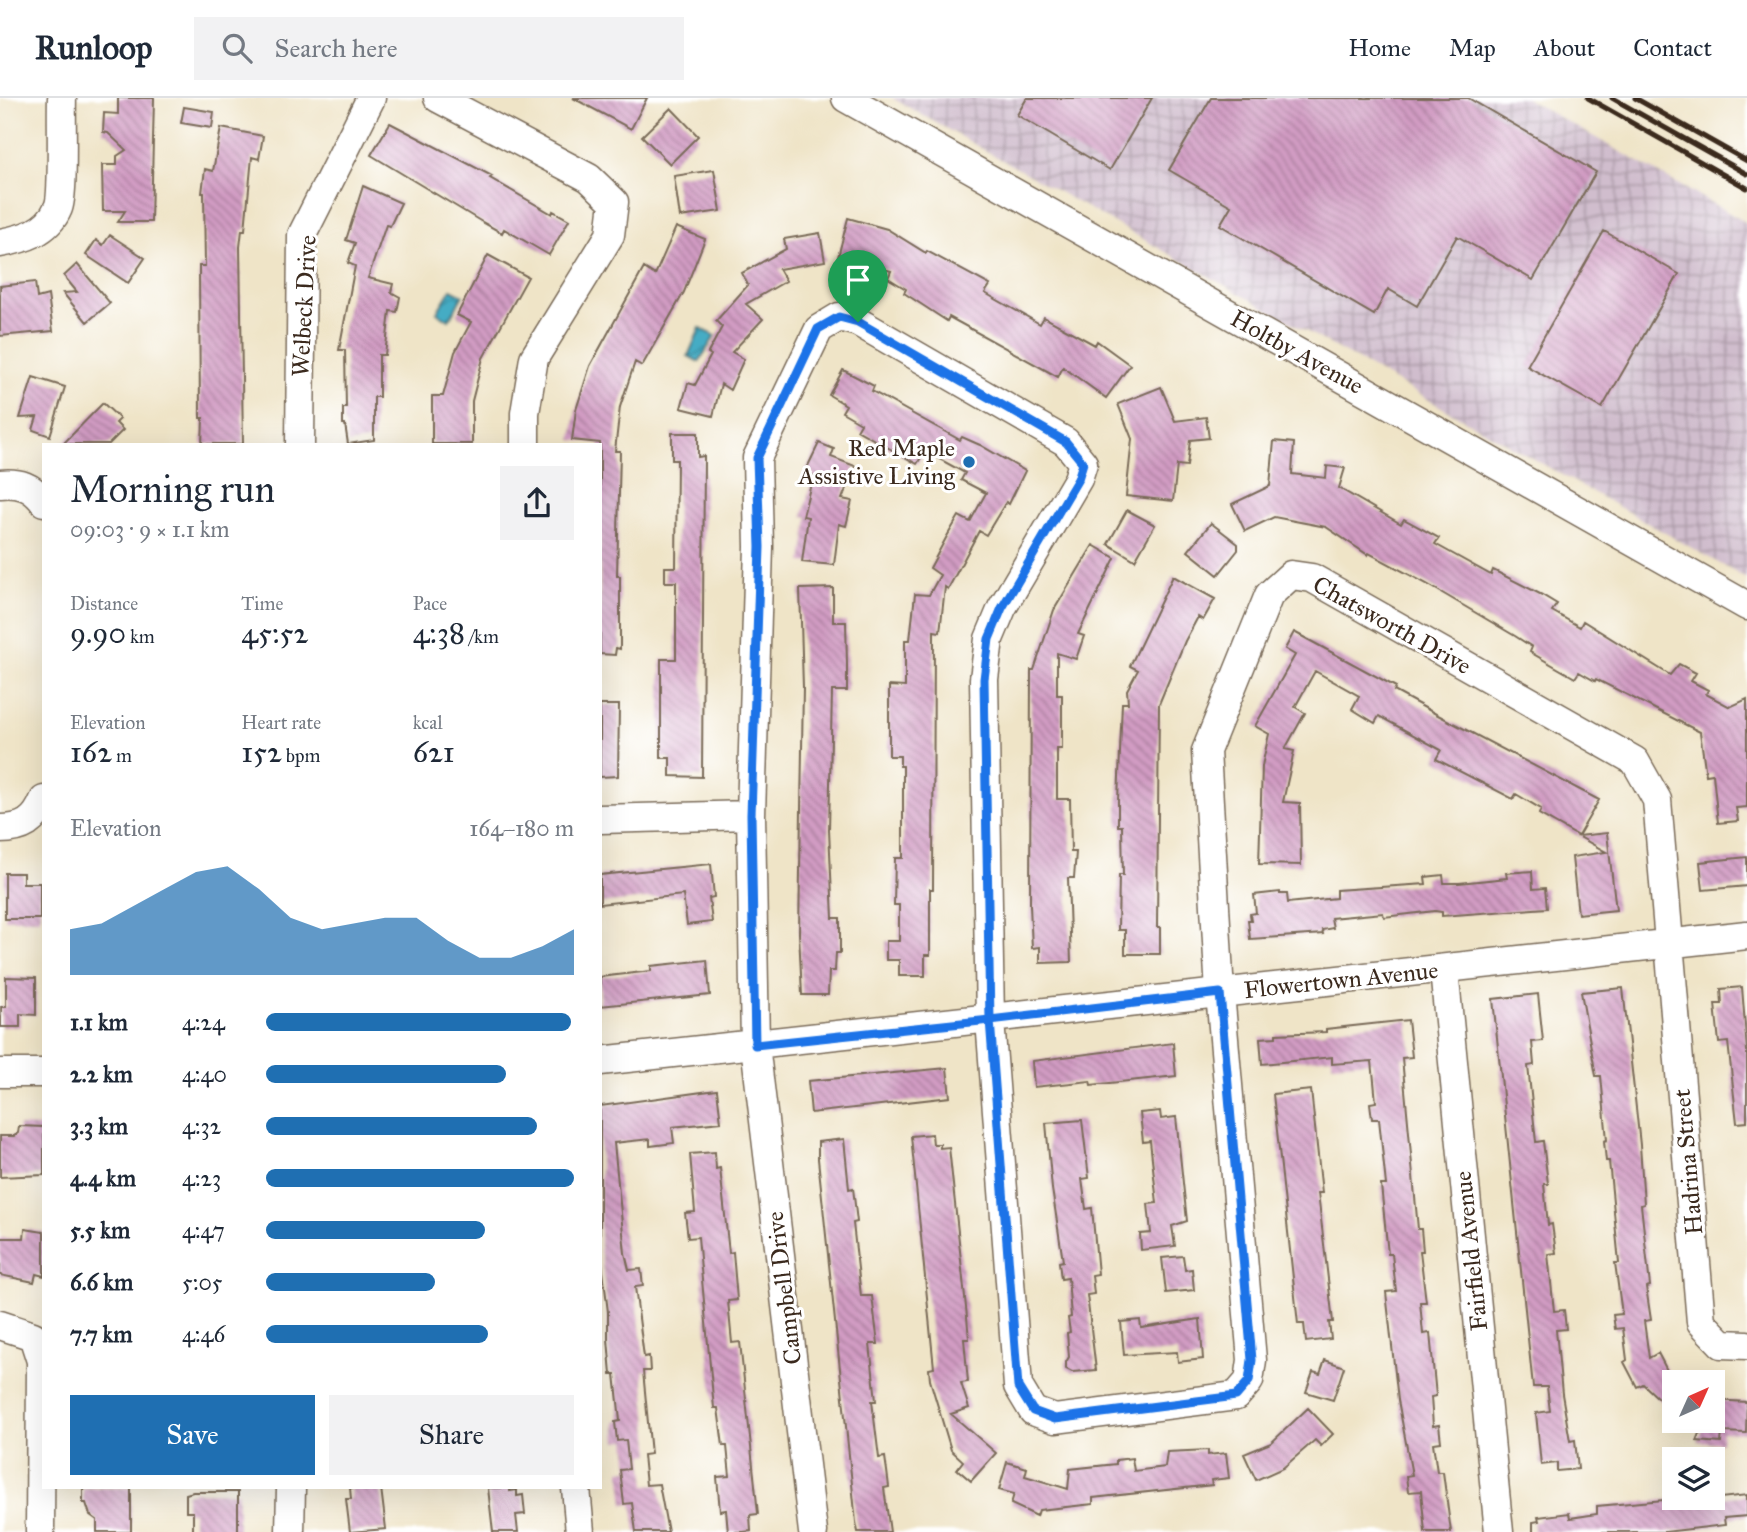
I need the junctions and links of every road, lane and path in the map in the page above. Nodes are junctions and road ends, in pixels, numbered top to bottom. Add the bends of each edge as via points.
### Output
1 (62, 98) edge
2 (370, 98) edge
3 (438, 98) edge
4 (846, 98) edge
5 (0, 243) edge
6 (300, 443) edge
7 (525, 443) edge
8 (0, 484) edge
9 (42, 500) edge
10 (1747, 606) edge
11 (42, 804) edge
12 (751, 815) junction
13 (602, 819) edge
14 (0, 829) edge
15 (1747, 935) edge
16 (1670, 946) junction
17 (1444, 970) junction
18 (1220, 993) junction
19 (990, 1020) junction
20 (755, 1045) junction
21 (602, 1061) edge
22 (0, 1073) edge
23 (42, 1073) edge
24 (0, 1325) edge
25 (1747, 1345) edge
26 (291, 1489) edge
27 (576, 1489) edge
28 (40, 1532) edge
29 (290, 1532) edge
30 (580, 1532) edge
31 (813, 1532) edge
32 (1499, 1532) edge

1 - 5 street via 59,207 44,227 28,237
2 - 6 street, Welbeck Drive via 302,235
3 - 7 street via 589,178 614,202 610,235 534,358
4 - 10 street, Holtby Avenue
8 - 9 street via 17,482
11 - 14 street via 37,815 19,829
12 - 13 street
12 - 19 street, Campbell Drive via 760,547 757,458 818,329 839,317 858,322 1066,442 1083,463 989,639 984,679
12 - 20 street, Campbell Drive
15 - 16 street, Flowertown Avenue
16 - 17 street, Flowertown Avenue
16 - 18 street, Chatsworth Drive via 1657,800 1635,761 1312,578 1291,575 1269,595 1206,751
16 - 25 street, Hadrina Street via 1701,1322 1722,1344
17 - 18 street, Flowertown Avenue
17 - 32 street, Fairfield Avenue
18 - 19 street, Flowertown Avenue
18 - 19 street via 1252,1360 1249,1381 1236,1396 1055,1419 1033,1411 1018,1387
19 - 20 street, Flowertown Avenue
20 - 21 street, Flowertown Avenue
20 - 31 street, Campbell Drive
22 - 23 street
24 - 28 street via 33,1336 41,1361
26 - 29 street
27 - 30 street

